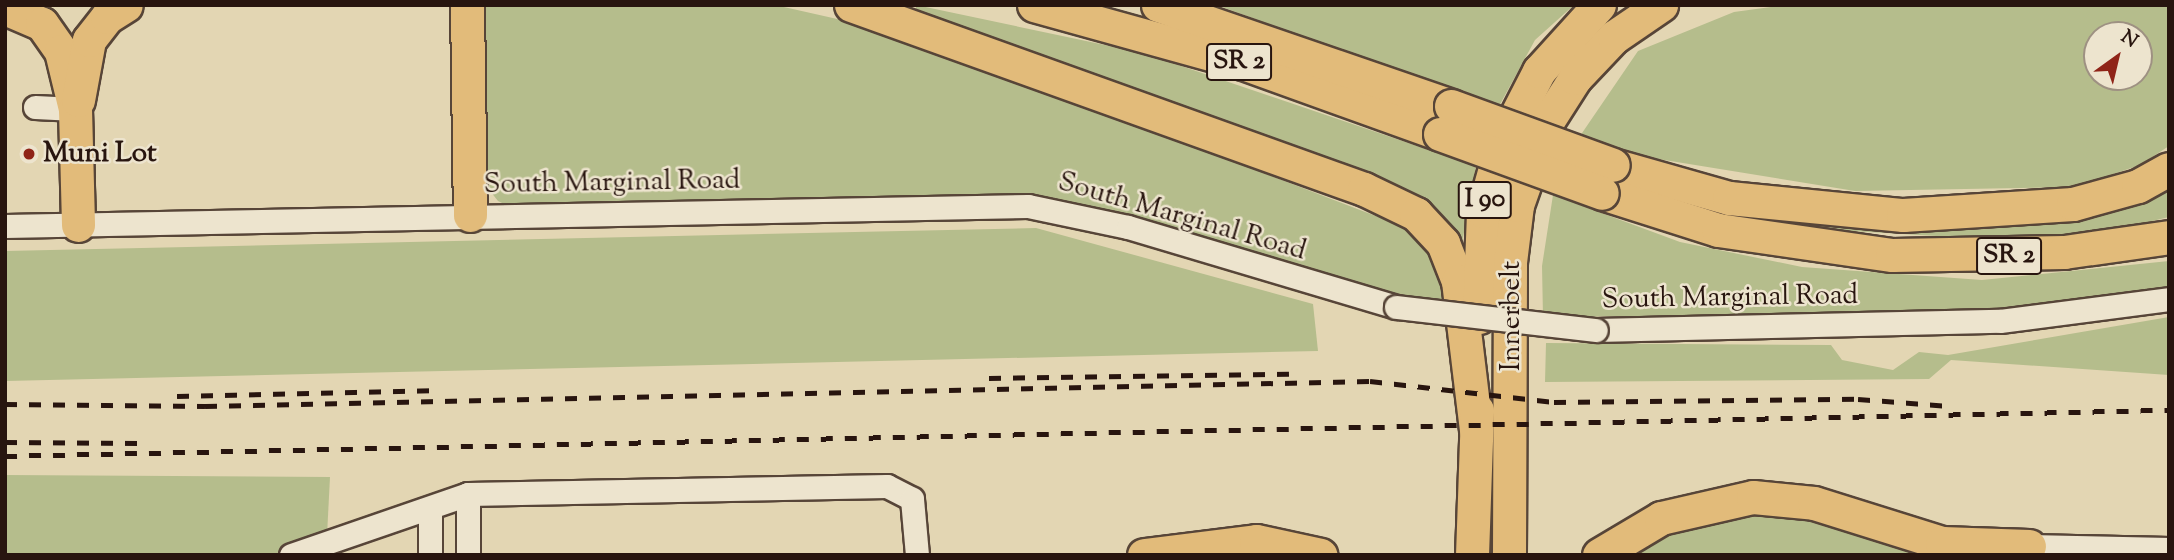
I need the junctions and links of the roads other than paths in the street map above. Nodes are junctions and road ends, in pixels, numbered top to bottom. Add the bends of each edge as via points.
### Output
1 (126, 5) edge
2 (467, 5) edge
3 (852, 5) edge
4 (1034, 5) edge
5 (1158, 5) edge
6 (1599, 5) edge
7 (1661, 5) edge
8 (5, 8) edge
9 (35, 107) dead end
10 (75, 109) junction
11 (1445, 120) junction
12 (2169, 169) edge
13 (1608, 179) junction
14 (470, 215) junction
15 (78, 225) junction
16 (5, 226) edge
17 (2169, 237) edge
18 (2169, 299) edge
19 (1476, 430) junction
20 (468, 494) junction
21 (430, 509) junction
22 (1880, 527) junction
23 (2029, 550) edge
24 (2169, 550) edge
25 (291, 555) edge
26 (430, 555) edge
27 (468, 555) edge
28 (917, 555) edge
29 (1144, 555) edge
30 (1321, 555) edge
31 (1472, 555) edge
32 (1509, 555) edge
33 (1599, 555) edge
34 (1920, 555) edge

1 - 10 highway via 107,17 89,40
2 - 14 highway
3 - 19 highway via 1325,175 1416,214 1443,243 1454,266
4 - 11 highway, SR 2
5 - 11 highway
6 - 19 highway, Innerbelt / I 90 via 1525,92 1488,187
7 - 32 highway, Innerbelt / I 90 via 1614,37 1575,78 1545,125 1517,205 1510,262
8 - 10 highway via 34,18 56,41
9 - 10 street
10 - 15 highway
11 - 13 highway, bridge
12 - 13 highway via 2128,190 2073,204 1903,215 1729,198
13 - 17 highway, SR 2 via 1740,234 1892,255 2064,253
14 - 15 street, South Marginal Road
14 - 18 street, South Marginal Road, bridge via 1028,206 1128,227 1395,307 1596,330 2000,321
15 - 16 street, South Marginal Road
19 - 31 highway, Innerbelt / I 90
20 - 21 street
20 - 27 street
20 - 28 street via 887,485 912,499
21 - 25 street
21 - 26 street
22 - 23 highway via 1942,543
22 - 33 highway via 1814,503 1733,499 1661,518
22 - 34 highway
23 - 24 street
29 - 30 highway via 1256,541

